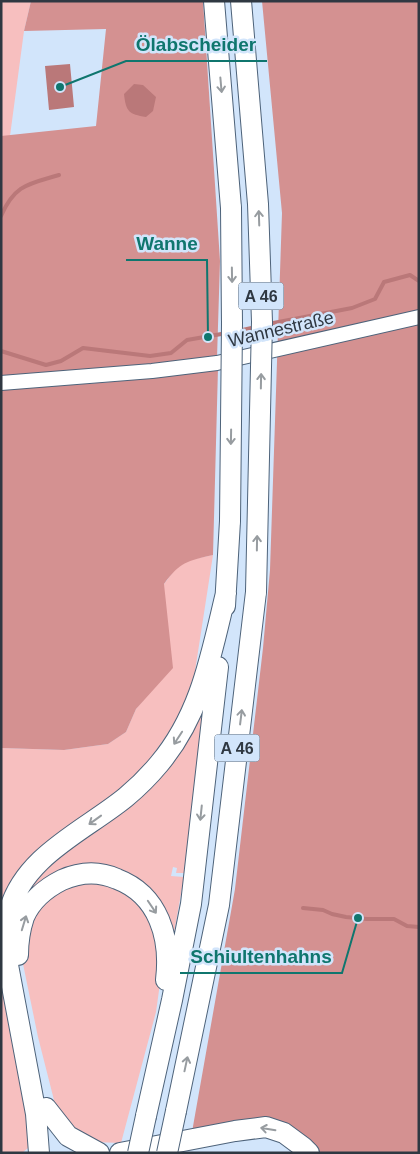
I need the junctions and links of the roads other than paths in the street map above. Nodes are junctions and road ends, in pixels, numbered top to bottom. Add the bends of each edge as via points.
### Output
1 (214, 1) edge
2 (241, 1) edge
3 (419, 317) edge
4 (1, 383) edge
5 (226, 590) junction
6 (154, 1081) junction
7 (46, 1108) junction
8 (39, 1153) edge
9 (54, 1153) edge
10 (99, 1153) edge
11 (120, 1153) edge
12 (138, 1153) edge
13 (167, 1153) edge
14 (308, 1153) edge

1 -> 5 highway, A 46, bridge via 231,208 230,521
13 -> 2 highway, A 46, bridge via 219,905 256,592 262,322 258,204
3 - 4 street, Wannestraße via 216,363
5 -> 6 highway, A 46 via 191,904
5 -> 8 highway via 203,685 174,744 126,797 38,863 20,886 10,911 8,965 36,1114
7 -> 6 highway via 19,967 18,945 24,917 31,906 56,883 76,875 99,874 127,883 145,897 159,917 168,962
6 - 12 highway, A 46, bridge
7 - 9 highway
7 - 10 highway via 68,1136
14 -> 11 highway via 284,1133 266,1127

